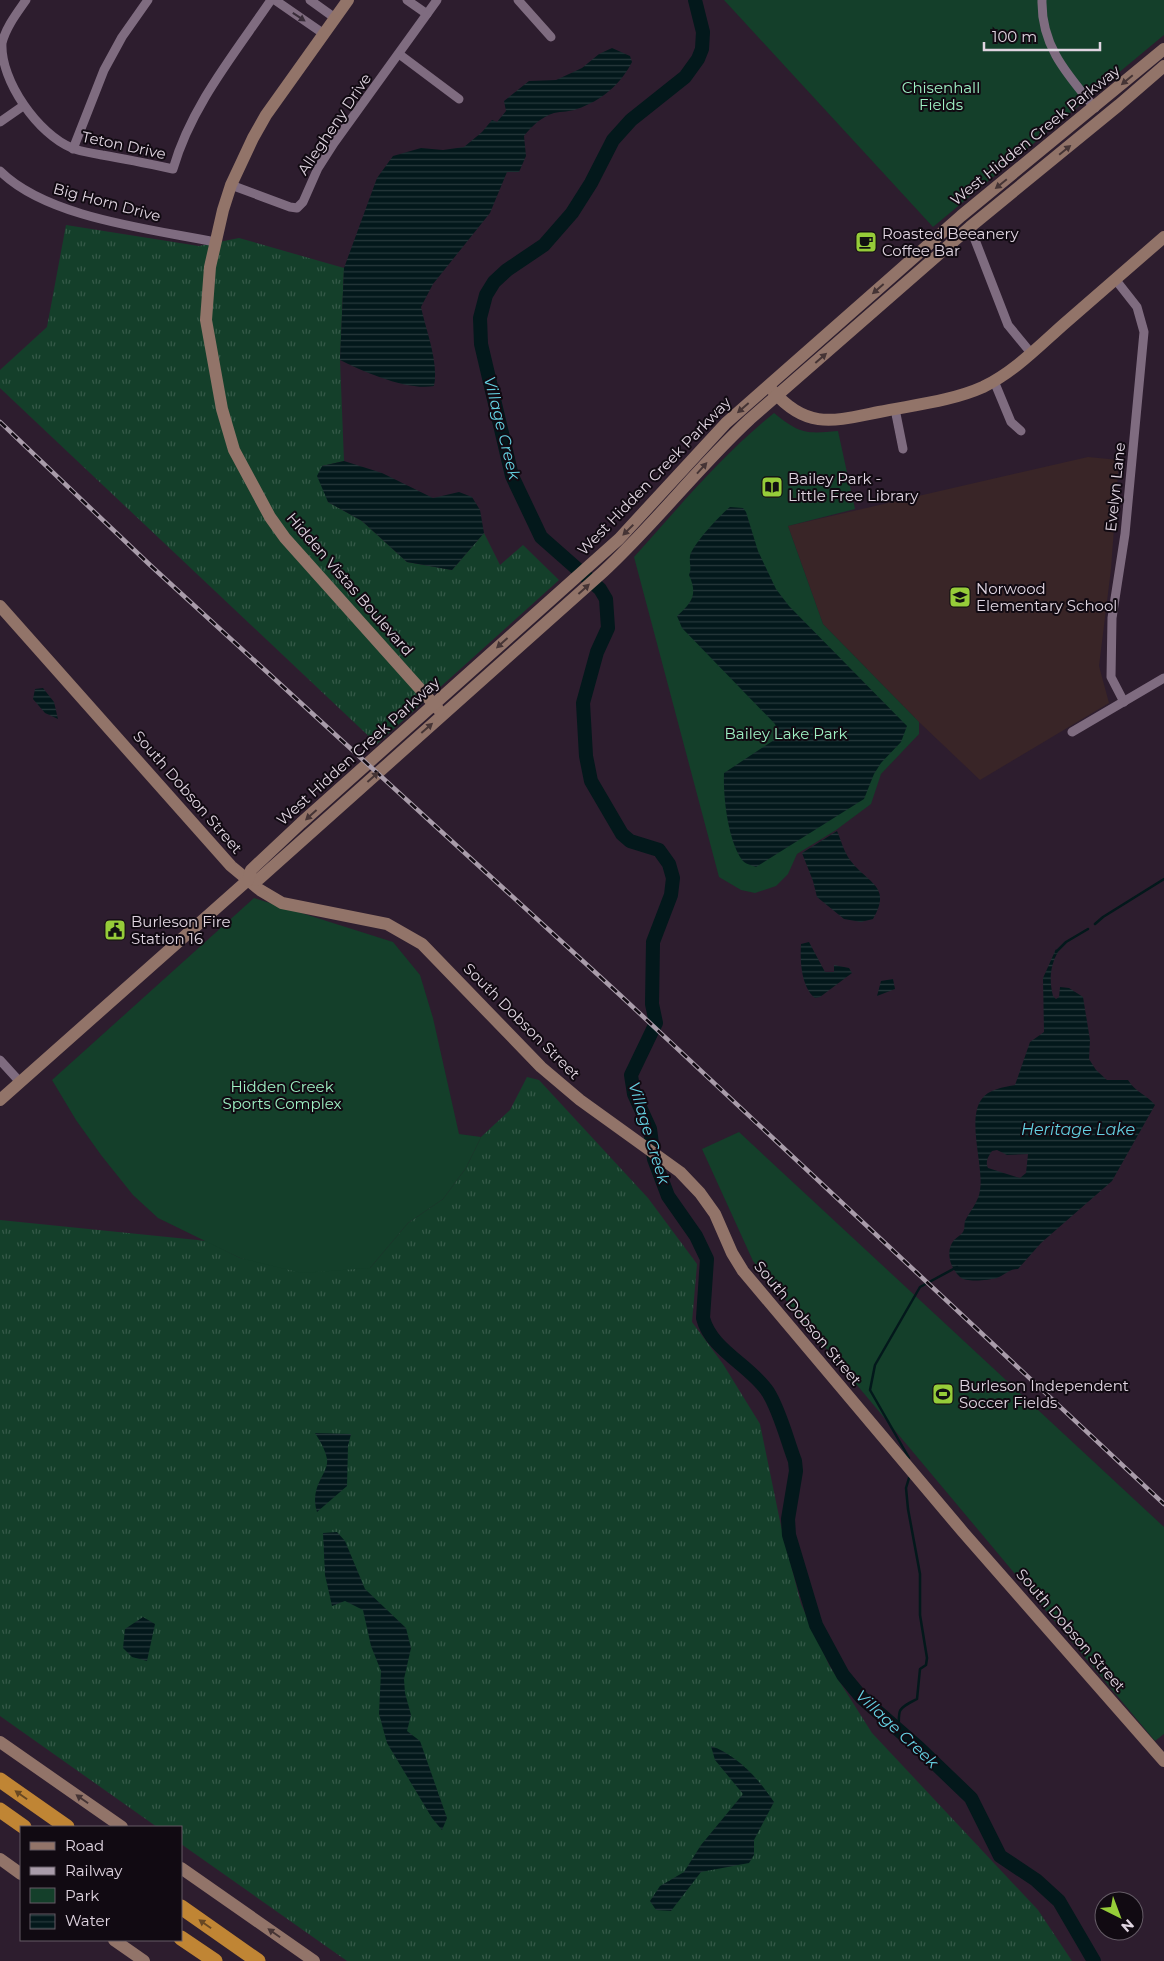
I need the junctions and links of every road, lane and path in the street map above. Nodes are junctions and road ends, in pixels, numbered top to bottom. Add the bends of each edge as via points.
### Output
1 (26, 0) edge
2 (148, 0) edge
3 (273, 0) edge
4 (310, 0) edge
5 (348, 0) edge
6 (407, 0) edge
7 (437, 0) edge
8 (518, 0) edge
9 (1042, 0) edge
10 (427, 14) junction
11 (335, 18) junction
12 (324, 34) junction
13 (552, 38) dead end
14 (1164, 49) edge
15 (399, 54) junction
16 (1164, 66) edge
17 (459, 99) dead end
18 (23, 106) junction
19 (1095, 108) junction
20 (1104, 118) junction
21 (0, 122) edge
22 (73, 148) junction
23 (0, 171) edge
24 (231, 185) junction
25 (970, 227) junction
26 (1164, 237) edge
27 (216, 242) junction
28 (1115, 279) junction
29 (1031, 353) junction
30 (994, 381) junction
31 (768, 386) junction
32 (778, 396) junction
33 (895, 409) junction
34 (1021, 431) dead end
35 (903, 449) dead end
36 (0, 606) edge
37 (1164, 678) edge
38 (1124, 702) junction
39 (434, 704) junction
40 (443, 714) junction
41 (1072, 732) dead end
42 (386, 756) junction
43 (248, 880) junction
44 (0, 1060) edge
45 (20, 1082) junction
46 (0, 1100) edge
47 (0, 1742) edge
48 (1164, 1761) edge
49 (0, 1780) edge
50 (0, 1810) edge
51 (23, 1826) edge
52 (66, 1826) edge
53 (121, 1826) edge
54 (0, 1859) edge
55 (182, 1869) edge
56 (20, 1873) edge
57 (182, 1909) edge
58 (182, 1939) edge
59 (115, 1941) edge
60 (144, 1961) edge
61 (215, 1961) edge
62 (258, 1961) edge
63 (314, 1961) edge

1 - 18 street, Teton Drive via 10,24 2,44 2,63 8,84
2 - 22 street via 104,70
3 -> 12 street
3 - 22 street, Teton Drive via 210,88 188,130 173,169
4 - 11 street
5 - 11 main road, Hidden Vistas Boulevard
6 - 10 street
7 - 10 street, Allegheny Drive
8 - 13 street
9 - 19 street via 1043,25 1052,51
10 - 15 street, Allegheny Drive
11 - 12 main road, Hidden Vistas Boulevard
12 - 24 main road, Hidden Vistas Boulevard via 266,115
14 -> 19 main road, West Hidden Creek Parkway
15 - 17 street
15 - 24 street, Allegheny Drive via 334,143 297,208
16 - 20 main road, West Hidden Creek Parkway
18 - 21 street
18 - 22 street, Teton Drive via 52,136
19 - 20 main road
19 -> 31 main road, West Hidden Creek Parkway via 961,216
25 -> 20 main road, West Hidden Creek Parkway
23 - 27 street, Big Horn Drive via 33,196 53,204 104,219
24 - 27 main road, Hidden Vistas Boulevard
25 - 29 street via 1008,324
32 -> 25 main road, West Hidden Creek Parkway
26 - 28 main road
27 - 39 main road, Hidden Vistas Boulevard via 210,267 206,320 222,409 234,450 285,538
28 - 29 main road
28 - 38 street, Evelyn Lane via 1137,307 1144,332 1125,534 1112,626 1110,676
29 - 30 main road
30 - 33 main road via 953,396
30 - 34 street via 1011,422
31 - 32 main road
31 -> 39 main road, West Hidden Creek Parkway via 707,441 619,539
32 - 33 main road via 800,415 814,420 840,420
40 -> 32 main road, West Hidden Creek Parkway via 623,554 721,446
33 - 35 street
36 - 43 main road, South Dobson Street via 214,849
37 - 38 street
38 - 41 street
39 - 40 main road, Hidden Vistas Boulevard
39 - 42 main road, West Hidden Creek Parkway
42 -> 40 main road, West Hidden Creek Parkway
42 -> 43 main road, West Hidden Creek Parkway via 347,782 251,870
43 -> 42 main road, West Hidden Creek Parkway via 259,879 354,793
43 - 45 main road
43 - 48 main road, South Dobson Street via 282,903 387,924 422,944 541,1066 580,1100 668,1164 700,1193 715,1214 743,1271 963,1532
44 - 45 street
45 - 46 main road
53 -> 47 main road
52 -> 49 highway
50 - 51 highway
54 - 56 main road
63 -> 55 main road
62 -> 57 highway
58 - 61 highway
59 - 60 main road

